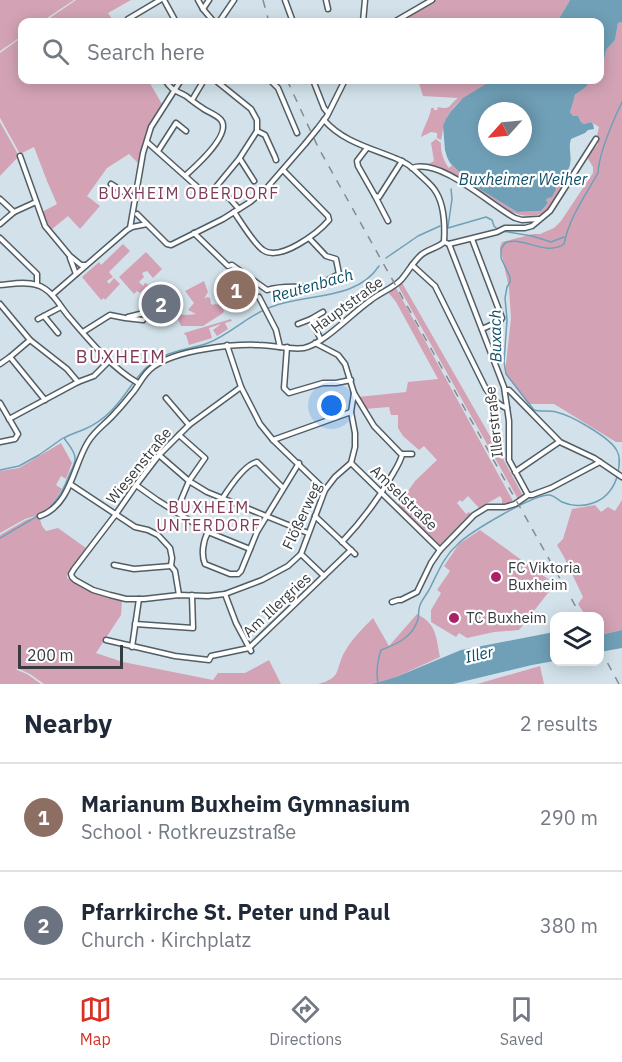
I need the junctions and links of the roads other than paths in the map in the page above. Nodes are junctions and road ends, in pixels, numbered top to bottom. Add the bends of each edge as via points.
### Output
1 (162, 0) edge
2 (198, 0) edge
3 (209, 0) edge
4 (234, 0) edge
5 (285, 0) edge
6 (326, 0) edge
7 (366, 0) edge
8 (432, 0) edge
9 (424, 2) edge
10 (203, 9) junction
11 (328, 9) dead end
12 (128, 18) edge
13 (173, 18) edge
14 (213, 18) edge
15 (220, 18) edge
16 (292, 18) edge
17 (364, 18) edge
18 (400, 18) edge
19 (168, 84) edge
20 (178, 84) edge
21 (202, 84) edge
22 (220, 84) edge
23 (274, 84) edge
24 (315, 84) edge
25 (343, 84) edge
26 (174, 90) junction
27 (192, 100) junction
28 (328, 113) junction
29 (324, 120) junction
30 (186, 130) dead end
31 (257, 132) junction
32 (297, 133) dead end
33 (597, 138) dead end
34 (147, 141) junction
35 (367, 148) junction
36 (158, 151) junction
37 (20, 156) dead end
38 (239, 159) junction
39 (276, 160) dead end
40 (402, 161) junction
41 (412, 168) junction
42 (283, 170) junction
43 (186, 175) junction
44 (254, 181) dead end
45 (111, 184) dead end
46 (211, 193) junction
47 (375, 195) junction
48 (0, 199) edge
49 (135, 199) junction
50 (36, 202) junction
51 (239, 209) junction
52 (14, 212) junction
53 (234, 212) junction
54 (137, 214) dead end
55 (540, 219) junction
56 (388, 220) dead end
57 (0, 224) edge
58 (147, 224) junction
59 (130, 228) junction
60 (194, 234) junction
61 (0, 238) edge
62 (309, 238) junction
63 (472, 238) junction
64 (444, 242) junction
65 (449, 244) junction
66 (70, 256) junction
67 (86, 265) junction
68 (412, 265) junction
69 (76, 274) junction
70 (0, 285) edge
71 (37, 285) junction
72 (52, 295) junction
73 (259, 297) dead end
74 (0, 304) edge
75 (61, 307) junction
76 (2, 311) edge
77 (322, 312) dead end
78 (161, 314) dead end
79 (44, 316) junction
80 (124, 318) junction
81 (38, 319) dead end
82 (311, 319) junction
83 (143, 320) dead end
84 (298, 324) dead end
85 (482, 329) junction
86 (83, 332) junction
87 (57, 333) dead end
88 (30, 340) junction
89 (321, 340) junction
90 (315, 344) junction
91 (227, 345) junction
92 (280, 346) junction
93 (288, 347) junction
94 (10, 357) junction
95 (109, 361) junction
96 (0, 364) edge
97 (351, 380) junction
98 (78, 382) junction
99 (136, 382) junction
100 (241, 387) junction
101 (505, 390) junction
102 (354, 393) junction
103 (166, 398) dead end
104 (45, 400) junction
105 (0, 403) edge
106 (507, 408) junction
107 (351, 412) junction
108 (9, 419) junction
109 (189, 425) junction
110 (179, 435) junction
111 (273, 440) junction
112 (0, 442) edge
113 (560, 442) junction
114 (402, 454) junction
115 (412, 454) dead end
116 (159, 455) junction
117 (600, 462) junction
118 (299, 463) junction
119 (351, 463) junction
120 (515, 472) junction
121 (619, 475) edge
122 (189, 481) junction
123 (70, 484) junction
124 (136, 485) junction
125 (283, 488) junction
126 (325, 490) junction
127 (381, 494) junction
128 (527, 496) junction
129 (222, 499) junction
130 (176, 512) junction
131 (116, 514) junction
132 (40, 516) dead end
133 (315, 516) junction
134 (266, 517) junction
135 (208, 532) junction
136 (308, 533) junction
137 (342, 542) junction
138 (250, 549) junction
139 (351, 550) junction
140 (440, 550) junction
141 (301, 554) junction
142 (355, 554) dead end
143 (114, 565) dead end
144 (171, 566) junction
145 (71, 576) joint
146 (324, 576) junction
147 (225, 594) junction
148 (179, 595) junction
149 (192, 595) junction
150 (139, 599) junction
151 (392, 602) dead end
152 (135, 624) junction
153 (106, 640) dead end
154 (132, 646) junction
155 (250, 649) junction

1 - 12 street
1 - 13 street
2 - 10 street
3 - 10 street
4 - 15 street
5 - 16 street
6 - 11 street
7 - 17 street
8 - 9 street
9 - 18 street
10 - 14 street
19 - 26 street
20 - 26 street
21 - 27 street
22 - 31 street via 251,109 257,120
23 - 32 street
24 - 28 street
25 - 28 street
26 - 27 street
26 - 34 street via 151,127
27 - 43 street via 218,117 224,126 214,146
28 - 29 street
29 - 35 street via 338,133
29 - 42 street, bridge
30 - 36 street via 177,123
31 - 38 street
31 - 39 street via 264,135
33 - 55 street via 552,209
34 - 36 street
34 - 49 street
35 - 40 street
35 - 47 street via 357,161
36 - 43 street
37 - 50 street
38 - 44 street
38 - 46 street
40 - 41 street
40 - 47 street via 379,197
41 - 55 street via 424,166 449,174 518,219
41 - 64 street via 438,196
42 - 51 street via 265,190
42 - 62 street via 329,218
43 - 46 street via 203,192
45 - 49 street
46 - 51 street via 229,198
47 - 56 street
48 - 52 street
49 - 59 street
50 - 52 street
50 - 66 street via 45,226
51 - 53 street
52 - 57 street
53 - 60 street
53 - 62 street via 266,252 280,253
54 - 58 street
55 - 63 street via 528,228 505,228
58 - 59 street
58 - 60 street via 171,245
59 - 67 street
60 - 62 street via 228,266 267,290 315,286 339,274 336,259 326,256
61 - 71 street via 37,274
63 - 65 street
63 - 85 street via 502,318
64 - 65 street
64 - 68 street, Hauptstraße
65 - 85 street, Illerstraße
66 - 67 street
66 - 69 street
67 - 69 street
68 - 89 street, Hauptstraße via 399,282 367,302
68 - 106 street via 435,286 486,389
69 - 72 street
70 - 71 street
71 - 72 street
72 - 75 street
73 - 92 street
74 - 76 street
75 - 79 street
75 - 86 street
76 - 88 street
77 - 82 street
78 - 80 street via 148,312
79 - 81 street
79 - 87 street
80 - 83 street
80 - 86 street via 110,315
82 - 84 street
82 - 89 street
85 - 101 street, Illerstraße
86 - 95 street
88 - 94 street
88 - 98 street
89 - 90 street, Hauptstraße
90 - 93 street, Hauptstraße
90 - 97 street via 342,359
91 - 92 street, Hauptstraße
91 - 99 street, Hauptstraße via 164,361
91 - 100 street
92 - 93 street, Hauptstraße
93 - 97 street via 284,388 289,393
94 - 96 street
94 - 104 street
95 - 98 street via 94,376
95 - 99 street
97 - 102 street
98 - 104 street
99 - 123 street, Hauptstraße via 134,391 83,449
100 - 109 street, Wiesenstraße
100 - 111 street
101 - 106 street, Illerstraße
101 - 113 street
102 - 107 street
102 - 114 street via 374,426
103 - 109 street
104 - 108 street
105 - 108 street
106 - 120 street, Illerstraße via 509,460
107 - 111 street
107 - 119 street via 355,440
108 - 112 street via 18,434 15,439
109 - 110 street, Wiesenstraße
110 - 116 street, Wiesenstraße
110 - 122 street via 205,458
111 - 118 street
113 - 117 street
113 - 120 street
114 - 115 street
114 - 127 street
116 - 122 street
116 - 124 street, Wiesenstraße
117 - 121 street
117 - 128 street
118 - 125 street
118 - 126 street
119 - 126 street, Flößerweg
119 - 127 street, Amselstraße
120 - 128 street, Illerstraße
122 - 129 street
122 - 130 street
123 - 131 street
123 - 132 street, Hauptstraße via 54,507
124 - 130 street
124 - 131 street, Wiesenstraße
125 - 129 street via 255,462
125 - 134 street
126 - 133 street, Flößerweg
127 - 137 street
127 - 140 street, Amselstraße
128 - 140 street via 512,506 490,506 479,512
129 - 134 street
130 - 135 street
131 - 144 street via 162,538 171,552
131 - 145 street, Wiesenstraße
133 - 136 street, Flößerweg
133 - 137 street
134 - 136 street
134 - 138 street
135 - 138 street
135 - 138 street via 203,556 205,564 211,567 237,574
136 - 141 street, Flößerweg
137 - 139 street
139 - 142 street
139 - 146 street, Am Illergries
140 - 151 street via 417,592
141 - 146 street
141 - 147 street, Flößerweg via 262,580
143 - 144 street via 134,569
144 - 148 street
145 - 150 street, Flößerweg via 100,592
146 - 155 street, Am Illergries
147 - 149 street, Flößerweg
147 - 155 street
148 - 149 street, Flößerweg
148 - 150 street, Flößerweg
149 - 152 street via 193,628
150 - 152 street
152 - 154 street
153 - 154 street, Am Illergries
154 - 155 street, Am Illergries via 209,660 212,656

